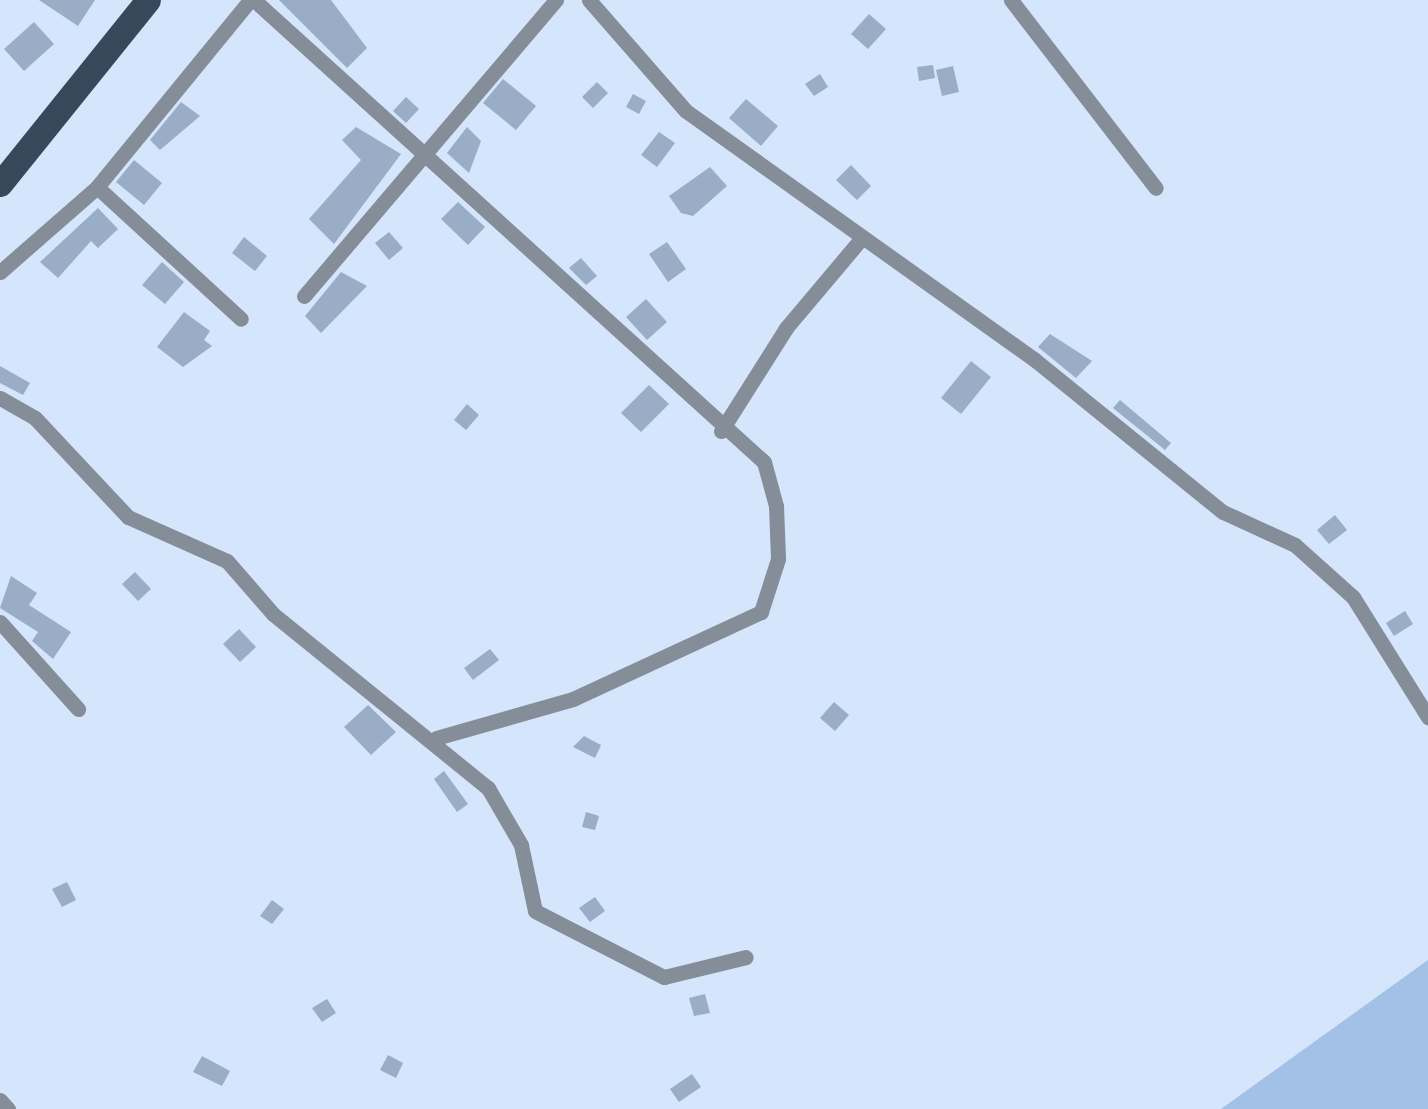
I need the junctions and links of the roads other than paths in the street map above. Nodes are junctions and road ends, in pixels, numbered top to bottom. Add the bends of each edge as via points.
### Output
1 (148, 0) edge
2 (252, 0) edge
3 (556, 0) edge
4 (589, 0) edge
5 (1011, 0) edge
6 (424, 160) junction
7 (0, 184) edge
8 (97, 187) junction
9 (1156, 188) dead end
10 (860, 240) junction
11 (0, 272) edge
12 (304, 296) dead end
13 (242, 319) dead end
14 (0, 398) edge
15 (721, 432) junction
16 (0, 622) edge
17 (78, 709) dead end
18 (1428, 718) edge
19 (436, 738) junction
20 (746, 957) dead end
21 (0, 1100) edge
22 (8, 1109) edge

1 - 7 main road
2 - 6 street
2 - 8 street
3 - 6 street
4 - 10 street via 686,111
5 - 9 street
6 - 12 street
6 - 15 street
8 - 11 street
8 - 13 street
10 - 15 street via 795,316
10 - 18 street via 1035,360 1223,512 1295,545 1353,598
14 - 19 street via 35,418 128,517 226,561 273,614
15 - 19 street via 764,462 776,506 778,560 761,612 573,699
16 - 17 street
19 - 20 street via 507,815 535,911 568,935 664,976
21 - 22 street

